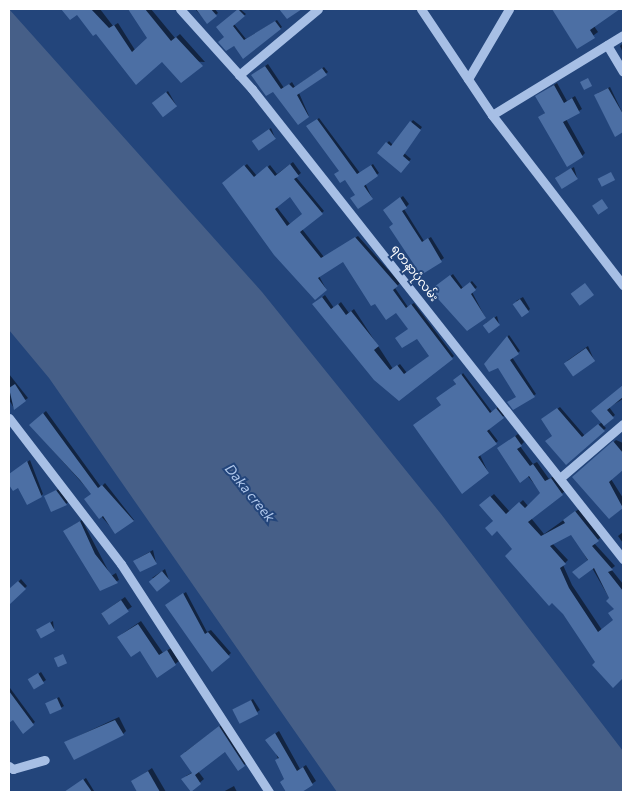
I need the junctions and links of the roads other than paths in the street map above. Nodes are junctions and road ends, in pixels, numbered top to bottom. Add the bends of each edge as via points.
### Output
1 (180, 9) edge
2 (318, 9) edge
3 (421, 9) edge
4 (509, 9) edge
5 (623, 35) edge
6 (607, 46) junction
7 (623, 72) edge
8 (239, 74) junction
9 (468, 79) junction
10 (492, 115) junction
11 (623, 285) edge
12 (9, 418) edge
13 (623, 424) edge
14 (560, 478) junction
15 (623, 559) edge
16 (46, 760) dead end
17 (9, 766) edge
18 (269, 792) edge

1 - 8 street, ရတနာပုံလမ်း
2 - 8 street
3 - 9 street
4 - 9 street
5 - 6 street
6 - 7 street
6 - 10 street
8 - 14 street, ရတနာပုံလမ်း
9 - 10 street
10 - 11 street
12 - 18 street via 121,564
13 - 14 street
14 - 15 street, ရတနာပုံလမ်း
16 - 17 street via 13,769

